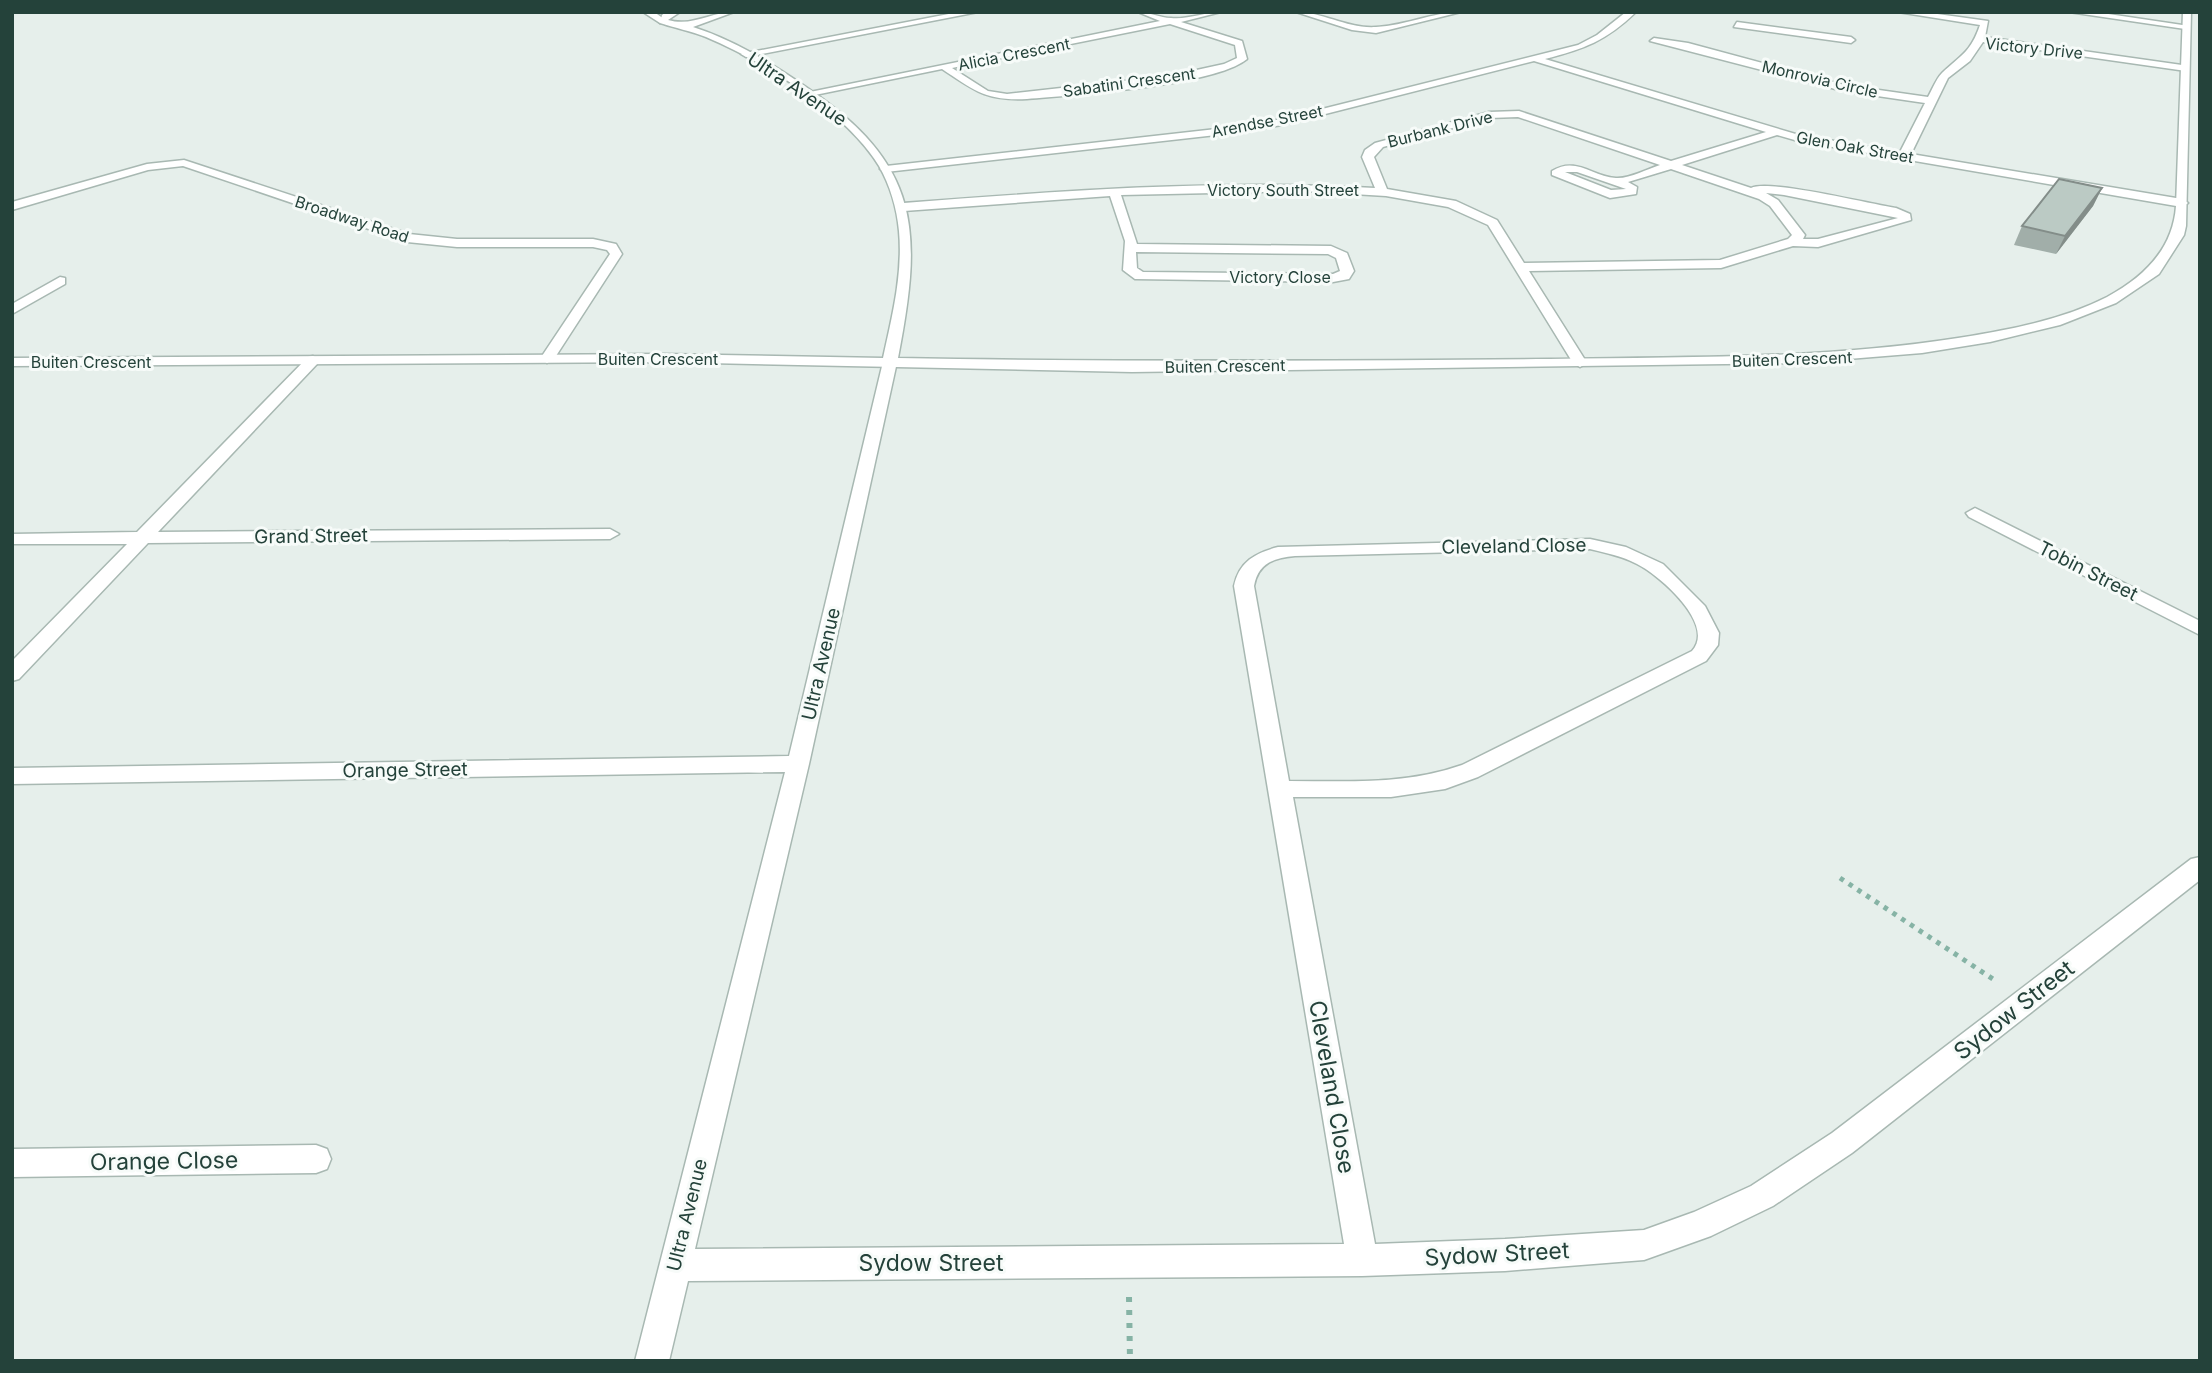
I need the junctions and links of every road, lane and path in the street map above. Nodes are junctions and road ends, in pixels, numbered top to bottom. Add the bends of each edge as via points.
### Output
1 (646, 12) edge
2 (676, 12) edge
3 (730, 12) edge
4 (974, 12) edge
5 (1142, 12) edge
6 (1217, 12) edge
7 (1300, 12) edge
8 (1457, 12) edge
9 (1632, 12) edge
10 (1747, 12) edge
11 (1902, 12) edge
12 (2073, 12) edge
13 (2187, 12) edge
14 (716, 16) edge
15 (663, 21) junction
16 (1174, 22) junction
17 (677, 24) junction
18 (1737, 25) junction
19 (2185, 26) junction
20 (1728, 35) dead end
21 (1654, 40) dead end
22 (1851, 40) dead end
23 (1980, 40) junction
24 (724, 42) junction
25 (1720, 45) dead end
26 (1710, 52) junction
27 (746, 54) junction
28 (1535, 58) junction
29 (945, 67) junction
30 (2186, 68) junction
31 (810, 93) junction
32 (1932, 101) junction
33 (1776, 132) junction
34 (1905, 156) junction
35 (1672, 164) junction
36 (886, 169) junction
37 (1617, 181) junction
38 (1740, 187) junction
39 (1114, 191) junction
40 (1382, 191) junction
41 (2182, 203) junction
42 (12, 206) edge
43 (904, 207) junction
44 (1792, 243) junction
45 (1130, 248) junction
46 (1520, 267) junction
47 (60, 281) dead end
48 (12, 310) edge
49 (547, 359) junction
50 (313, 360) junction
51 (12, 362) edge
52 (890, 362) junction
53 (1580, 363) junction
54 (1975, 513) dead end
55 (610, 534) dead end
56 (143, 538) junction
57 (12, 539) edge
58 (2200, 629) edge
59 (12, 674) edge
60 (798, 764) junction
61 (12, 776) edge
62 (1282, 789) junction
63 (2200, 866) edge
64 (1840, 878) dead end
65 (2026, 1000) junction
66 (316, 1159) dead end
67 (12, 1163) edge
68 (1362, 1260) junction
69 (1128, 1261) junction
70 (675, 1265) junction
71 (652, 1361) edge
72 (1130, 1361) edge

1 - 15 street
2 - 15 street
3 - 14 street
4 - 27 street
5 - 16 street, Sabatini Crescent
6 - 16 street, Alicia Crescent
7 - 8 street via 1376,30
9 - 28 street, Arendse Street via 1588,44
10 - 18 street
11 - 23 street via 1985,23
12 - 19 street
13 - 19 street, Buiten Crescent
14 - 17 street via 701,23
14 - 24 street via 716,33
15 - 17 street
16 - 29 street, Alicia Crescent
16 - 29 street, Sabatini Crescent via 1239,43 1241,61 1159,81 1007,97 985,93
17 - 24 street, Ultra Avenue
18 - 20 street
18 - 22 street
19 - 30 street, Buiten Crescent
21 - 26 street, Monrovia Circle
23 - 30 street, Victory Drive
23 - 32 street, Victory Drive via 1968,59 1944,76
24 - 27 street, Ultra Avenue
25 - 26 street
26 - 32 street, Monrovia Circle via 1843,88
27 - 31 street, Ultra Avenue
28 - 33 street, Glen Oak Street
28 - 36 street, Arendse Street via 1262,126
29 - 31 street, Alicia Crescent
30 - 41 street, Buiten Crescent
31 - 36 street, Ultra Avenue via 855,127
32 - 34 street, Victory Drive
33 - 34 street, Glen Oak Street
33 - 35 street
34 - 41 street, Glen Oak Street
35 - 37 street
35 - 38 street, Burbank Drive
35 - 40 street, Burbank Drive via 1535,118 1496,114 1373,148 1368,157
36 - 43 street, Ultra Avenue
37 - 37 street via 1632,192 1610,194 1556,173 1578,169
38 - 44 street, Burbank Drive via 1771,201 1798,232
38 - 44 street, Burbank Drive via 1784,191 1906,217 1818,243
39 - 40 street, Victory South Street
39 - 43 street, Victory South Street
39 - 45 street, Victory Close
40 - 46 street, Victory South Street via 1482,214 1493,223
41 - 53 street, Buiten Crescent via 2178,235 2168,255 2132,288 2080,313 2008,335 1856,357
42 - 49 street, Broadway Road via 147,167 184,163 407,238 611,247 616,254
43 - 52 street, Ultra Avenue via 906,280
44 - 46 street, Burbank Drive via 1721,264
45 - 45 street, Victory Close via 1325,249 1340,253 1347,271 1333,278 1146,277 1131,272
46 - 53 street, Victory South Street
47 - 48 street
49 - 50 street, Buiten Crescent
49 - 52 street, Buiten Crescent
50 - 51 street, Buiten Crescent
50 - 56 street
52 - 53 street, Buiten Crescent via 1132,367
52 - 60 street, Ultra Avenue
54 - 58 street, Tobin Street
55 - 56 street, Grand Street
56 - 57 street, Grand Street
56 - 59 street
60 - 61 street, Orange Street
60 - 70 street, Ultra Avenue
62 - 62 street, Cleveland Close via 1244,586 1249,568 1268,555 1295,550 1590,544 1650,563 1699,610 1709,630 1709,644 1699,656 1470,771 1437,783 1391,789
62 - 68 street, Cleveland Close
63 - 65 street, Sydow Street
64 - 65 path
65 - 68 street, Sydow Street via 1842,1143 1762,1196 1700,1225 1644,1245
66 - 67 street, Orange Close
68 - 69 street, Sydow Street
69 - 70 street, Sydow Street
69 - 72 path
70 - 71 street, Ultra Avenue

